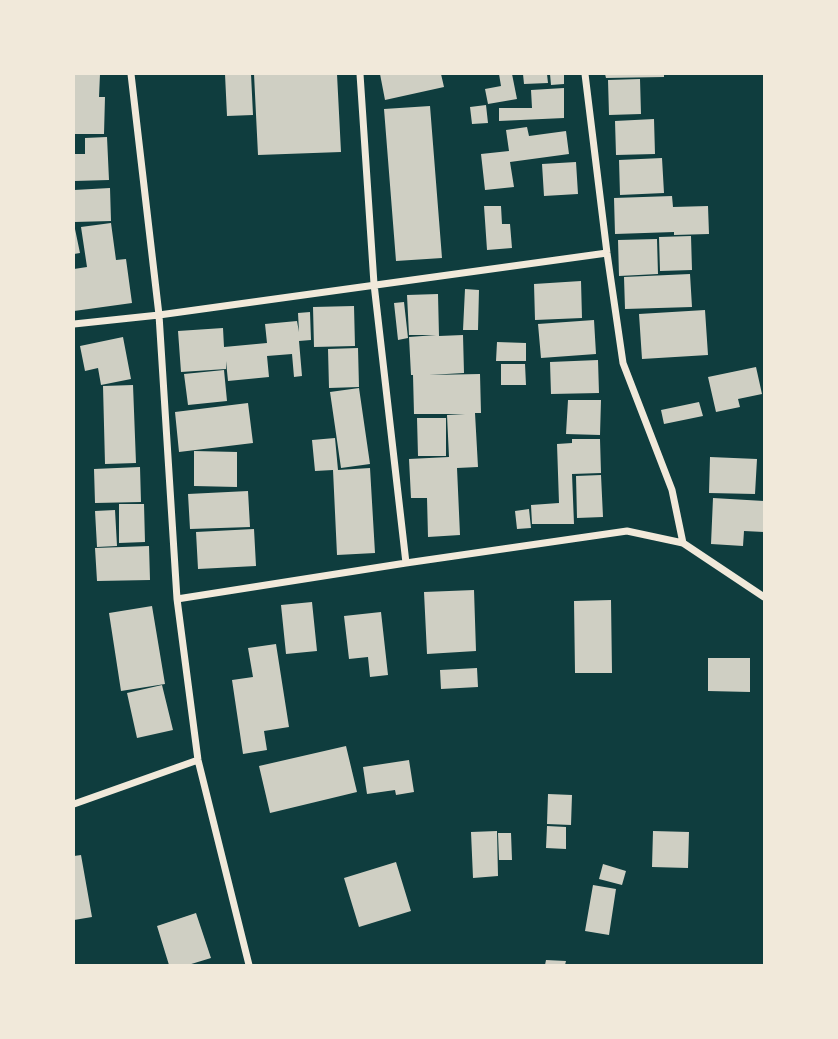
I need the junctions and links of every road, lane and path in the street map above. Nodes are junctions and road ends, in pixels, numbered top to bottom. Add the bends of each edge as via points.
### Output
1 (131, 74) edge
2 (360, 74) edge
3 (584, 74) edge
4 (607, 253) junction
5 (374, 284) junction
6 (159, 314) junction
7 (74, 324) edge
8 (683, 543) junction
9 (406, 563) junction
10 (765, 597) edge
11 (177, 599) junction
12 (198, 760) junction
13 (74, 804) edge
14 (249, 965) edge

1 - 6 street
2 - 5 street
3 - 4 street
4 - 5 street
4 - 8 street via 623,363 672,490
5 - 6 street
5 - 9 street
6 - 7 street
6 - 11 street
8 - 9 street via 626,531
8 - 10 street
9 - 11 street
11 - 12 street
12 - 13 street
12 - 14 street

